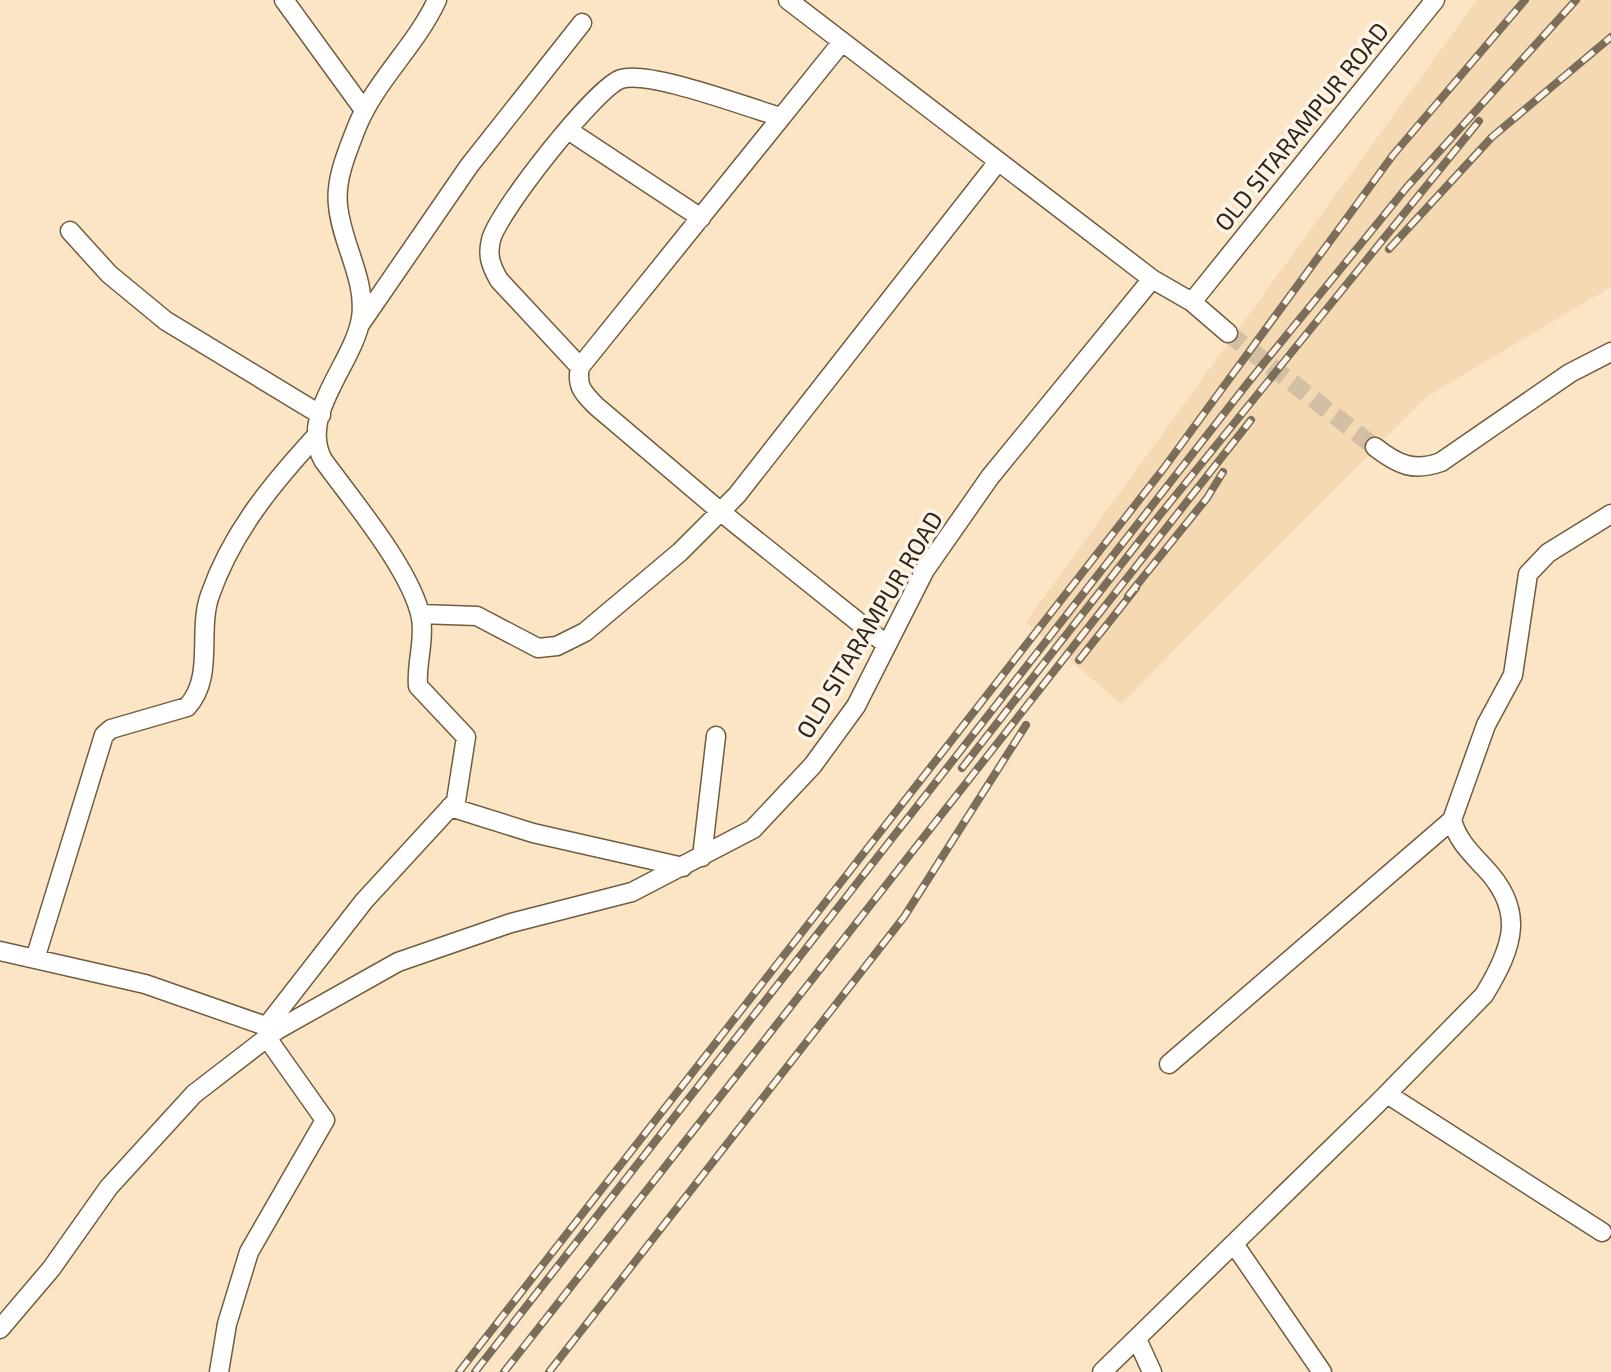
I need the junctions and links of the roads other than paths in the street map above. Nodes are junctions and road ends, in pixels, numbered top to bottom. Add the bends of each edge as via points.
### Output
1 (284, 0) edge
2 (437, 0) edge
3 (788, 0) edge
4 (1435, 0) edge
5 (582, 23) dead end
6 (842, 42) junction
7 (364, 110) junction
8 (781, 117) junction
9 (568, 130) junction
10 (997, 163) junction
11 (701, 218) junction
12 (70, 231) dead end
13 (1152, 279) junction
14 (1192, 302) junction
15 (359, 325) junction
16 (1228, 333) tunnel mouth
17 (1611, 352) edge
18 (580, 367) junction
19 (321, 415) junction
20 (316, 436) junction
21 (1375, 447) tunnel mouth
22 (721, 512) junction
23 (1611, 514) edge
24 (420, 614) junction
25 (887, 645) junction
26 (716, 736) dead end
27 (450, 807) junction
28 (1452, 820) junction
29 (702, 857) junction
30 (683, 867) junction
31 (0, 951) edge
32 (35, 959) junction
33 (270, 1032) junction
34 (1169, 1064) dead end
35 (1387, 1094) junction
36 (1602, 1232) dead end
37 (1234, 1244) junction
38 (0, 1329) edge
39 (1137, 1339) junction
40 (219, 1372) edge
41 (1102, 1372) edge
42 (1152, 1372) edge
43 (1322, 1372) edge

1 - 7 street
2 - 7 street
3 - 6 street
4 - 14 street, OLD SITARAMPUR ROAD
5 - 15 street via 469,166
6 - 8 street
6 - 10 street
7 - 15 street via 343,167 337,202 359,290
8 - 9 street via 650,79 623,78 606,86
8 - 11 street
9 - 11 street
9 - 18 street via 496,224 489,264
10 - 13 street
10 - 22 street
11 - 18 street
12 - 19 street via 109,274 166,321
13 - 14 street
13 - 25 street, OLD SITARAMPUR ROAD via 990,477 925,570
14 - 16 street
15 - 19 street
17 - 21 street via 1570,373 1441,462 1409,468
18 - 22 street via 581,390
19 - 20 street
20 - 24 street via 323,460 387,551
20 - 32 street via 270,486 221,567 208,598 202,677 195,699 187,707 111,729 98,746
22 - 24 street via 585,632 557,646 538,648 477,616
22 - 25 street
23 - 28 street via 1548,553 1528,574 1513,675 1486,725
24 - 27 street via 418,686 466,737 459,794
25 - 29 street, OLD SITARAMPUR ROAD via 856,706 813,765 753,829
26 - 29 street
27 - 30 street via 533,833
27 - 33 street via 328,945
28 - 34 street
28 - 35 street via 1456,835 1502,886 1513,917 1510,936 1484,995
29 - 30 street, OLD SITARAMPUR ROAD
30 - 33 street, OLD SITARAMPUR ROAD via 632,892 511,923 398,962
31 - 32 street
32 - 33 street via 145,984
33 - 38 street, OLD SITARAMPUR ROAD via 194,1094 109,1187
33 - 40 street via 325,1120 249,1252
35 - 36 street
35 - 37 street
37 - 39 street
37 - 43 street
39 - 41 street
39 - 42 street

